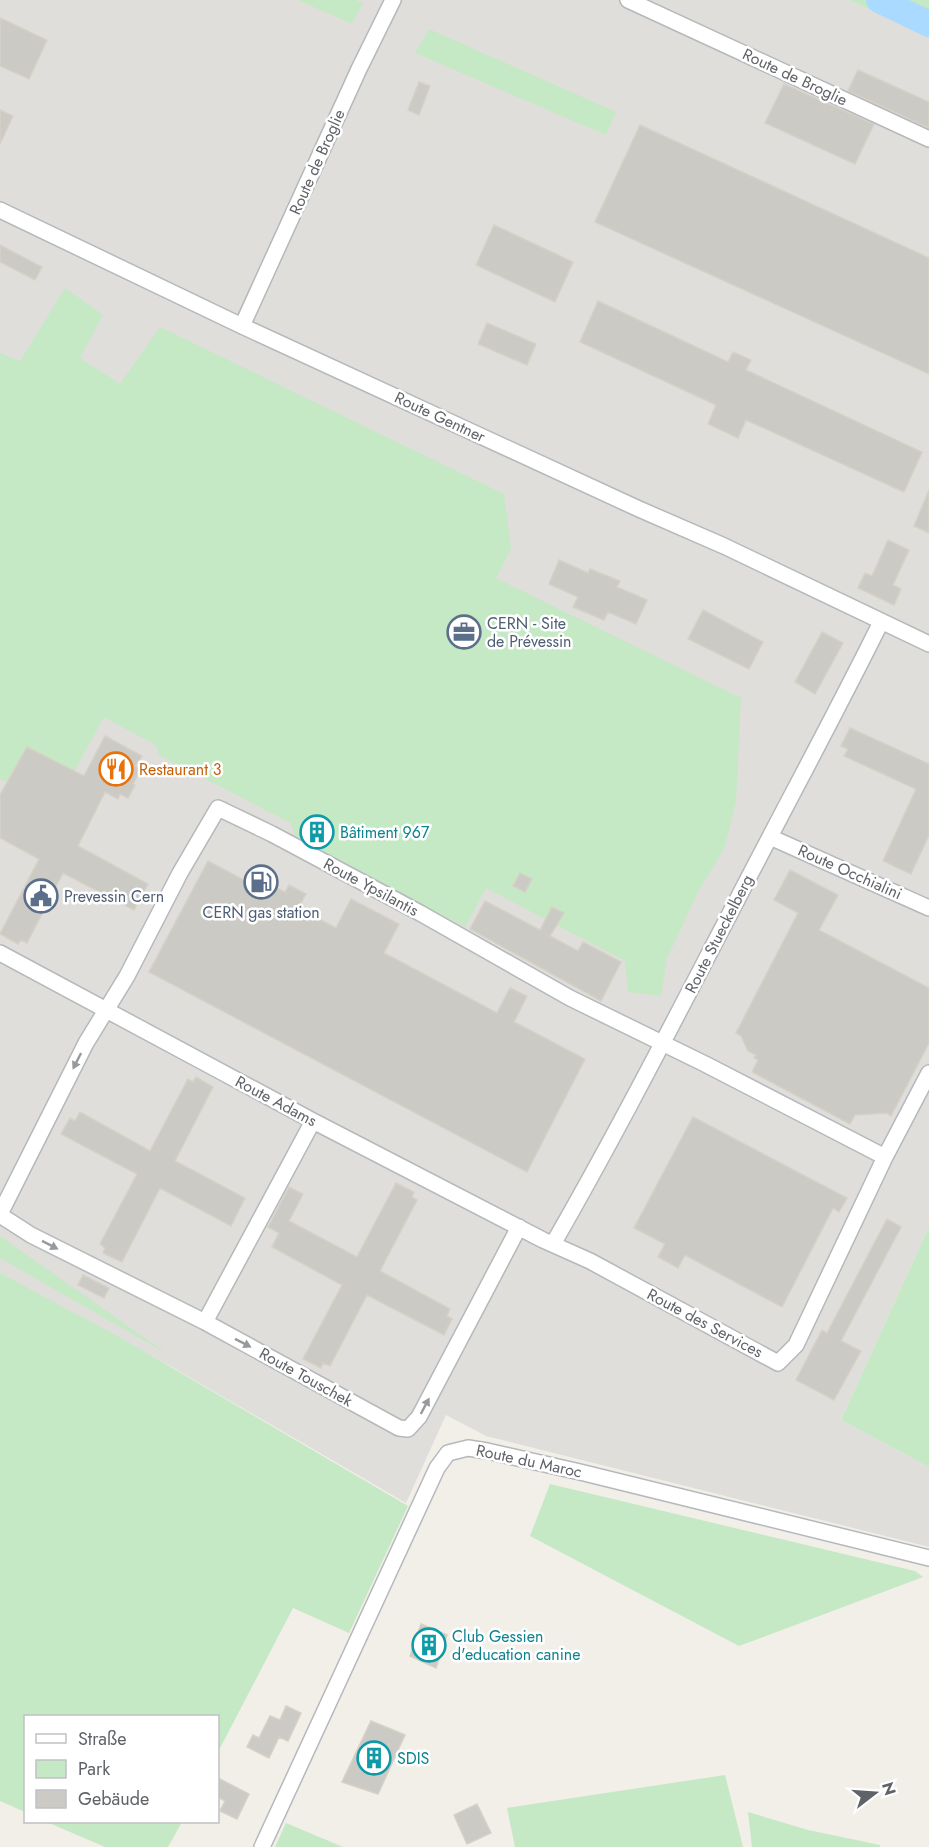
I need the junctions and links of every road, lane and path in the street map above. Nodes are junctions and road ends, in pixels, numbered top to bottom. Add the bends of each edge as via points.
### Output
1 (393, 0) edge
2 (628, 0) edge
3 (929, 139) edge
4 (0, 210) edge
5 (243, 326) junction
6 (881, 622) junction
7 (929, 644) edge
8 (770, 837) junction
9 (929, 908) edge
10 (0, 953) edge
11 (105, 1010) junction
12 (663, 1044) junction
13 (929, 1073) edge
14 (313, 1121) junction
15 (885, 1158) junction
16 (0, 1215) edge
17 (519, 1227) junction
18 (553, 1244) junction
19 (205, 1322) junction
20 (929, 1558) edge
21 (262, 1847) edge

1 - 5 street, Route de Broglie
2 - 3 street, Route de Broglie
4 - 5 street, Route Gentner
5 - 6 street, Route Gentner
6 - 7 street, Route Gentner
6 - 8 street, Route Stueckelberg
8 - 9 street, Route Occhialini
8 - 12 street, Route Stueckelberg
10 - 11 street, Route Adams
11 - 12 street, Route Ypsilantis via 218,808
11 - 14 street, Route Adams
11 -> 16 street, Route Touschek
12 - 15 street
12 - 18 street, Route Stueckelberg
13 - 15 street, Route des Services
14 - 17 street, Route Adams
14 - 19 street
15 - 18 street, Route des Services via 796,1346 778,1363
16 -> 19 street, Route Touschek via 31,1235
17 - 18 street, Route Adams
19 -> 17 street, Route Touschek via 399,1428 408,1429 419,1417
20 - 21 street, Route du Maroc via 488,1451 468,1448 448,1453 437,1468

